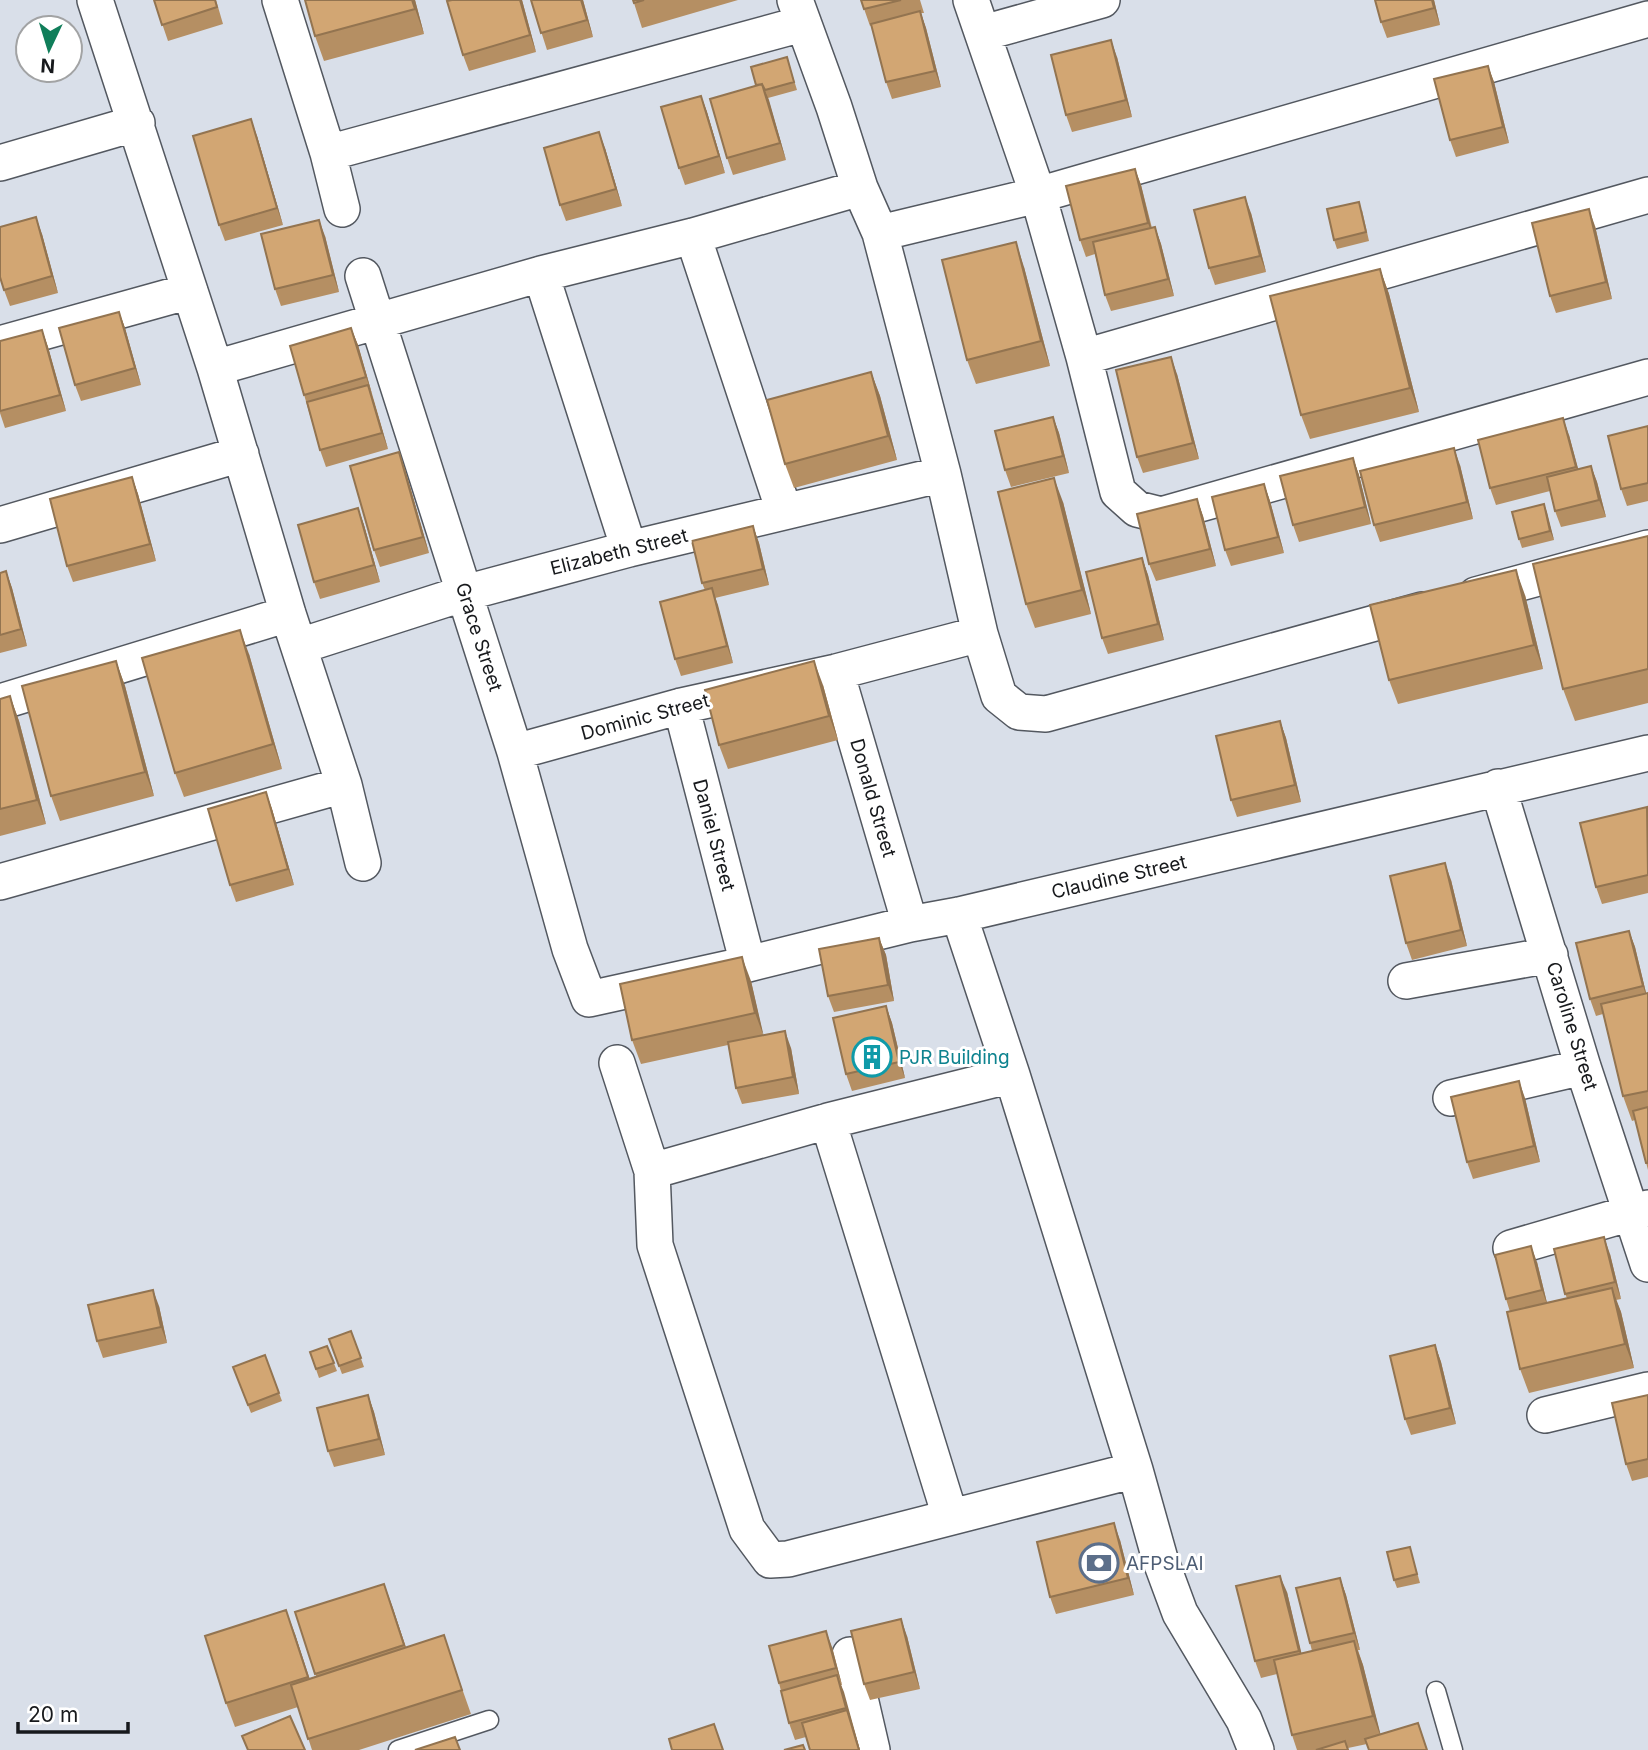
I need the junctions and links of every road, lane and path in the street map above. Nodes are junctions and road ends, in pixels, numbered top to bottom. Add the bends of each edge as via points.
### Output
1 (95, 0) edge
2 (280, 0) edge
3 (971, 0) edge
4 (1102, 0) edge
5 (799, 12) edge
6 (1648, 19) edge
7 (983, 33) junction
8 (138, 123) junction
9 (328, 153) junction
10 (0, 163) edge
11 (860, 188) junction
12 (1038, 195) junction
13 (1648, 195) edge
14 (342, 209) dead end
15 (880, 233) junction
16 (693, 236) junction
17 (541, 274) junction
18 (363, 276) dead end
19 (190, 291) junction
20 (376, 321) junction
21 (0, 344) edge
22 (1084, 357) junction
23 (215, 368) junction
24 (1648, 377) edge
25 (241, 454) junction
26 (943, 474) junction
27 (784, 511) junction
28 (0, 525) edge
29 (1648, 548) edge
30 (629, 549) junction
31 (465, 593) junction
32 (288, 614) junction
33 (980, 634) junction
34 (300, 646) junction
35 (836, 672) junction
36 (0, 702) edge
37 (681, 706) junction
38 (515, 752) junction
39 (1648, 753) edge
40 (344, 785) junction
41 (1498, 787) junction
42 (363, 863) dead end
43 (0, 882) edge
44 (959, 915) junction
45 (910, 924) junction
46 (1550, 955) junction
47 (748, 964) junction
48 (1406, 981) dead end
49 (589, 999) joint
50 (617, 1063) dead end
51 (1583, 1067) junction
52 (1012, 1075) junction
53 (1451, 1098) edge
54 (828, 1121) junction
55 (652, 1171) junction
56 (1640, 1211) edge
57 (1511, 1248) edge
58 (1648, 1264) edge
59 (1648, 1390) edge
60 (1545, 1415) dead end
61 (1135, 1470) junction
62 (950, 1517) junction
63 (850, 1655) edge
64 (1436, 1691) dead end
65 (489, 1720) dead end
66 (398, 1750) edge
67 (872, 1750) edge
68 (1256, 1750) edge
69 (1453, 1750) edge

1 - 8 street
2 - 9 street
3 - 7 street
4 - 7 street
5 - 9 street
5 - 11 street
6 - 12 street
7 - 12 street
8 - 10 street
8 - 19 street
9 - 14 street
11 - 15 street
11 - 16 street
12 - 15 street
12 - 22 street
13 - 22 street
15 - 26 street
16 - 17 street
16 - 27 street
17 - 20 street
17 - 30 street
18 - 20 street, Grace Street
19 - 21 street
19 - 23 street
20 - 23 street
20 - 31 street, Grace Street
22 - 24 street via 1118,492 1137,509 1161,515
23 - 25 street
25 - 28 street
25 - 32 street
26 - 27 street, Elizabeth Street
26 - 33 street
27 - 30 street, Elizabeth Street
29 - 33 street via 1046,714 1019,712 999,696
30 - 31 street, Elizabeth Street
31 - 34 street, Elizabeth Street
31 - 38 street, Grace Street
32 - 34 street
32 - 36 street
33 - 35 street, Dominic Street
34 - 40 street
35 - 37 street, Dominic Street
35 - 45 street, Donald Street
37 - 38 street, Dominic Street
37 - 47 street, Daniel Street
38 - 49 street, Grace Street via 570,949
39 - 41 street, Claudine Street
40 - 42 street
40 - 43 street
41 - 44 street, Claudine Street
41 - 46 street, Caroline Street
44 - 45 street, Claudine Street
44 - 52 street
45 - 47 street, Claudine Street
46 - 48 street
46 - 51 street, Caroline Street
47 - 49 street, Claudine Street
50 - 55 street
51 - 53 street
51 - 56 street, Caroline Street
52 - 54 street
52 - 61 street
54 - 55 street
54 - 62 street
55 - 62 street via 655,1245 747,1529 770,1560
56 - 57 street
56 - 58 street, Caroline Street
59 - 60 street
61 - 62 street
61 - 68 street via 1180,1613 1228,1691
63 - 67 street
64 - 69 lane
65 - 66 lane

